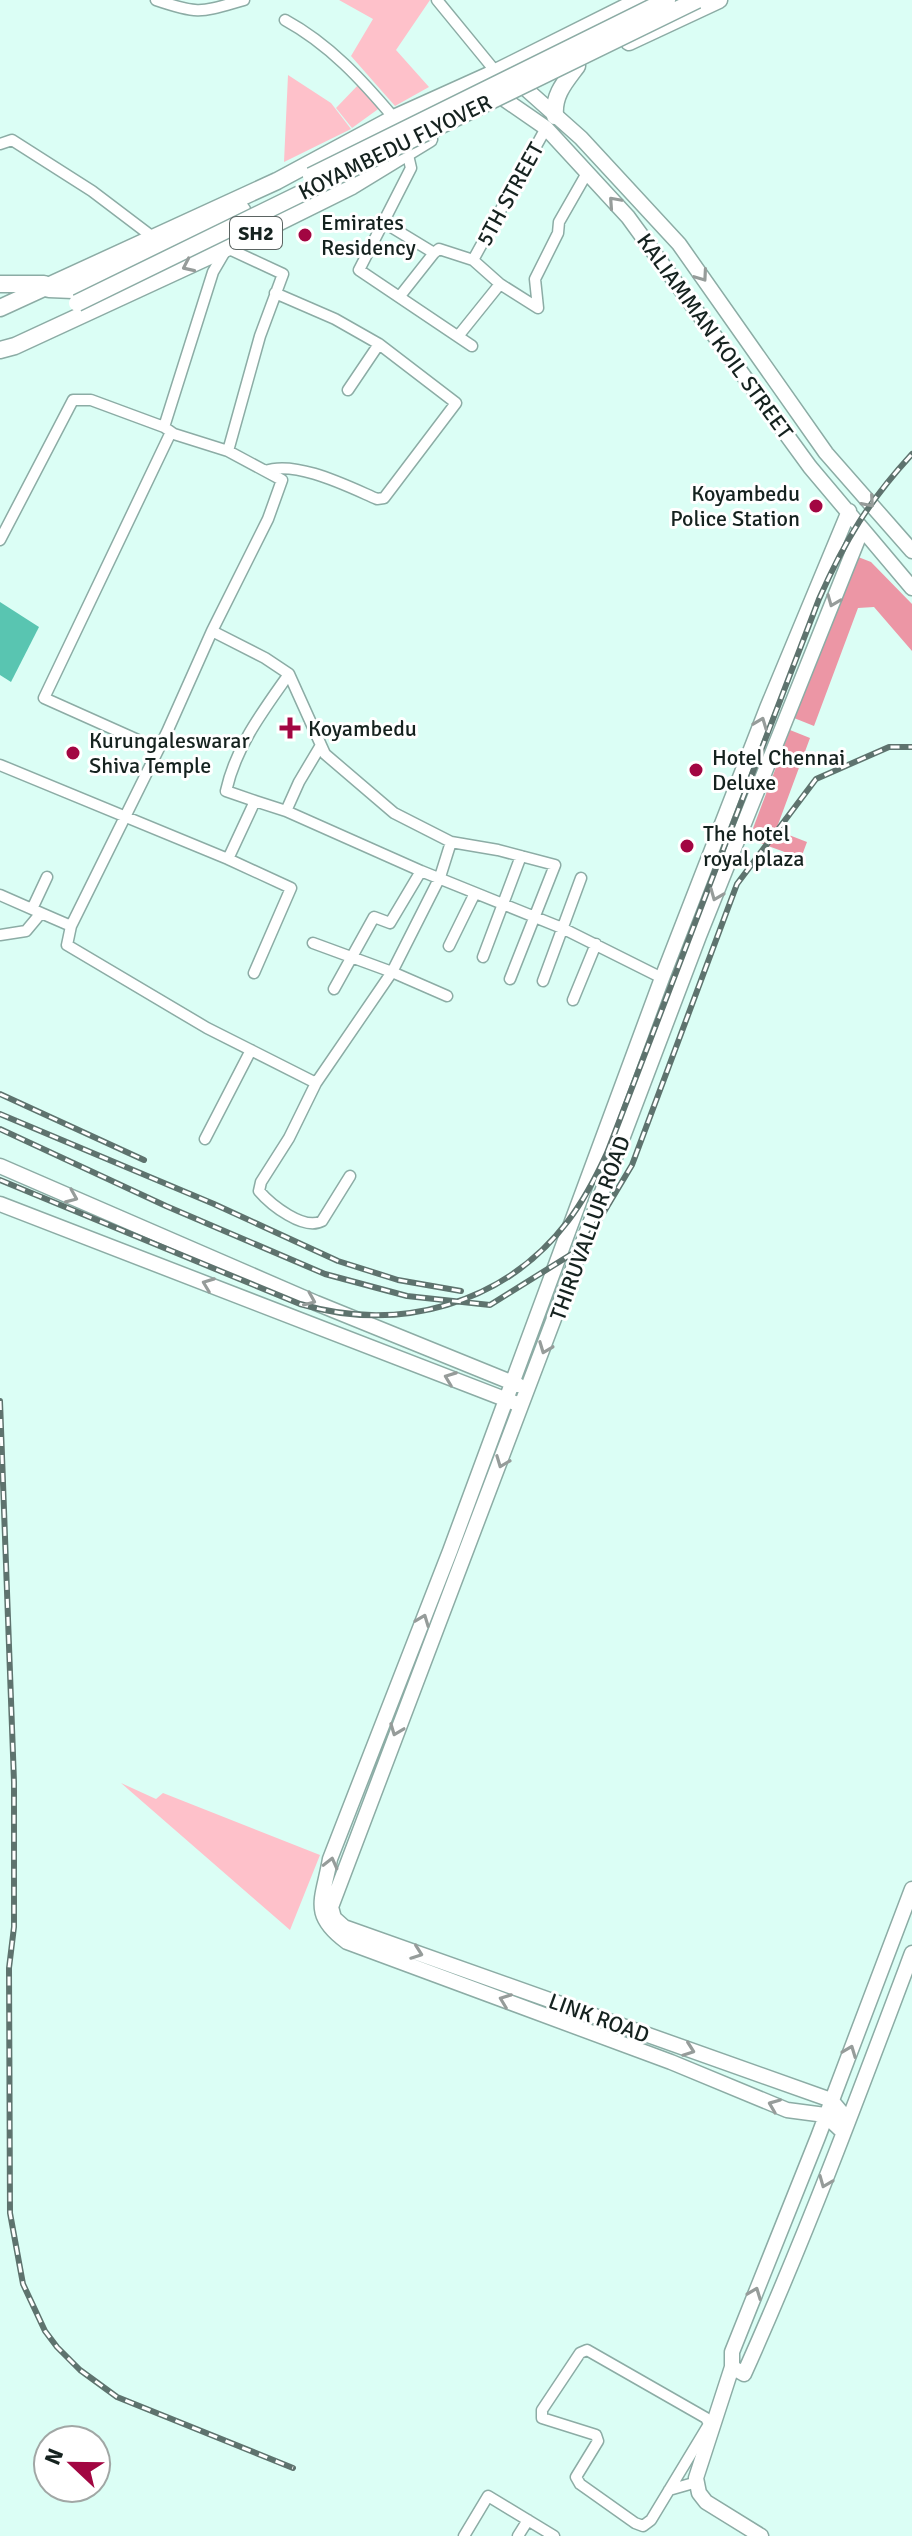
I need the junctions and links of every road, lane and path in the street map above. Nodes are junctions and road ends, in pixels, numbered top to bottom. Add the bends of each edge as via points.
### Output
1 (156, 0) edge
2 (244, 0) edge
3 (437, 0) edge
4 (640, 0) edge
5 (667, 0) edge
6 (697, 0) edge
7 (719, 0) edge
8 (285, 20) dead end
9 (577, 66) junction
10 (496, 72) junction
11 (526, 89) junction
12 (504, 99) junction
13 (394, 118) junction
14 (551, 122) junction
15 (0, 144) edge
16 (337, 148) junction
17 (407, 151) junction
18 (587, 173) junction
19 (352, 186) junction
20 (383, 222) junction
21 (154, 238) junction
22 (227, 248) junction
23 (434, 253) junction
24 (473, 260) junction
25 (0, 284) edge
26 (500, 284) junction
27 (50, 286) junction
28 (275, 293) junction
29 (78, 295) junction
30 (400, 296) junction
31 (0, 308) edge
32 (59, 326) junction
33 (459, 335) junction
34 (379, 344) junction
35 (472, 346) dead end
36 (0, 350) edge
37 (348, 390) dead end
38 (168, 429) junction
39 (228, 451) junction
40 (265, 471) junction
41 (849, 511) junction
42 (862, 529) junction
43 (0, 540) edge
44 (912, 551) edge
45 (912, 588) edge
46 (212, 631) junction
47 (289, 674) junction
48 (321, 745) junction
49 (158, 749) junction
50 (0, 765) edge
51 (255, 801) junction
52 (286, 811) junction
53 (125, 815) junction
54 (451, 842) junction
55 (521, 856) junction
56 (228, 859) junction
57 (421, 871) junction
58 (47, 877) dead end
59 (440, 877) junction
60 (581, 878) dead end
61 (475, 893) junction
62 (0, 895) edge
63 (504, 905) junction
64 (37, 911) junction
65 (535, 917) junction
66 (71, 926) junction
67 (562, 928) junction
68 (0, 935) edge
69 (313, 943) dead end
70 (596, 944) junction
71 (449, 946) dead end
72 (483, 957) dead end
73 (351, 959) junction
74 (392, 972) junction
75 (254, 973) dead end
76 (662, 978) junction
77 (510, 979) dead end
78 (543, 981) dead end
79 (334, 989) dead end
80 (447, 996) dead end
81 (573, 1000) dead end
82 (251, 1050) junction
83 (316, 1083) junction
84 (205, 1139) dead end
85 (0, 1166) edge
86 (350, 1176) dead end
87 (0, 1204) edge
88 (511, 1382) junction
89 (530, 1389) junction
90 (506, 1400) junction
91 (523, 1406) junction
92 (912, 1889) edge
93 (344, 1927) joint
94 (912, 1953) edge
95 (828, 2107) junction
96 (845, 2126) junction
97 (732, 2367) junction
98 (701, 2448) junction
99 (697, 2482) junction
100 (669, 2490) junction
101 (528, 2520) junction
102 (464, 2536) edge
103 (518, 2536) edge
104 (554, 2536) edge
105 (761, 2536) edge

1 - 2 street via 202,12
3 - 10 street
4 - 10 main road, SH2
5 - 29 main road, KOYAMBEDU FLYOVER, bridge
6 - 29 main road, KOYAMBEDU FLYOVER, bridge
7 - 9 main road, SH2
8 - 13 street via 327,47
9 - 11 main road, SH2
9 - 14 main road via 561,86
10 - 13 main road, SH2
11 - 12 main road, SH2
11 - 14 street
12 - 14 street, KALIAMMAN KOIL STREET
12 - 17 main road, SH2
13 - 16 main road, SH2
14 - 18 street, KALIAMMAN KOIL STREET
14 - 24 street, 5TH STREET
14 -> 44 street, KALIAMMAN KOIL STREET via 581,138 679,244 826,453
15 - 21 street via 12,140
16 - 19 main road
16 - 21 main road, SH2
17 - 19 main road, SH2
17 - 20 street via 411,168
18 - 26 street via 535,279 538,308
41 -> 18 street, KALIAMMAN KOIL STREET via 810,467 628,217
19 - 22 main road, SH2
20 - 23 street
20 - 30 street via 359,270
21 - 27 main road, SH2
22 - 28 street via 283,274
22 -> 32 main road, SH2
22 - 38 street via 213,272
23 - 24 street via 439,249
23 - 30 street
24 - 26 street
25 - 27 main road, KOYAMBEDU FLYOVER
26 - 33 street
27 - 29 main road, KOYAMBEDU FLYOVER
27 - 31 main road, SH2
28 - 34 street
28 - 39 street
29 - 32 main road, KOYAMBEDU FLYOVER
30 - 33 street
32 - 36 main road, SH2
33 - 35 street
34 - 37 street
34 - 40 street via 456,403 384,498 286,467
38 - 39 street
38 - 43 street via 91,400 73,400
38 - 49 street via 44,698
39 - 40 street
40 - 46 street via 282,480
41 - 42 street, KALIAMMAN KOIL STREET
76 -> 41 street
42 - 45 street, KALIAMMAN KOIL STREET
42 -> 89 street, THIRUVALLUR ROAD via 694,948
46 - 47 street
46 - 49 street
47 - 48 street
47 - 51 street via 250,730 229,777 226,791
48 - 52 street
48 - 54 street via 394,813
49 - 53 street
50 - 53 street
51 - 52 street
51 - 56 street
52 - 57 street
53 - 56 street
53 - 66 street
54 - 55 street
54 - 59 street
55 - 63 street
55 - 65 street via 555,865
56 - 75 street via 291,888
57 - 59 street
57 - 73 street via 390,923 374,917
58 - 64 street
59 - 61 street
59 - 74 street
60 - 67 street
61 - 63 street
61 - 71 street
62 - 64 street
63 - 65 street
63 - 72 street
64 - 66 street
64 - 68 street via 26,931
65 - 67 street
65 - 77 street
66 - 82 street via 67,945
67 - 70 street
67 - 78 street
69 - 73 street
70 - 76 street
70 - 81 street
73 - 74 street
73 - 79 street
74 - 80 street
74 - 83 street
76 - 88 street
82 - 83 street
82 - 84 street
83 - 86 street via 259,1191 285,1212 316,1225
85 -> 88 street
90 -> 87 street
88 - 89 street
88 - 90 street
89 - 91 street, THIRUVALLUR ROAD
90 - 91 street
95 -> 90 street via 787,2110 347,1942 325,1923 321,1912 330,1859
91 -> 93 street, THIRUVALLUR ROAD via 335,1892 332,1913
95 -> 92 street
93 -> 95 street, LINK ROAD
94 - 96 street
95 - 96 street
97 -> 95 street via 732,2352
96 -> 97 street via 744,2374
97 - 98 street
98 - 99 street
98 - 100 street
98 - 100 street via 706,2418 587,2350 580,2353 542,2410 542,2418 596,2435 598,2441 576,2477 580,2484 643,2526
99 - 100 street
99 - 105 street via 706,2502
101 - 102 street via 488,2496
101 - 103 street
101 - 104 street

